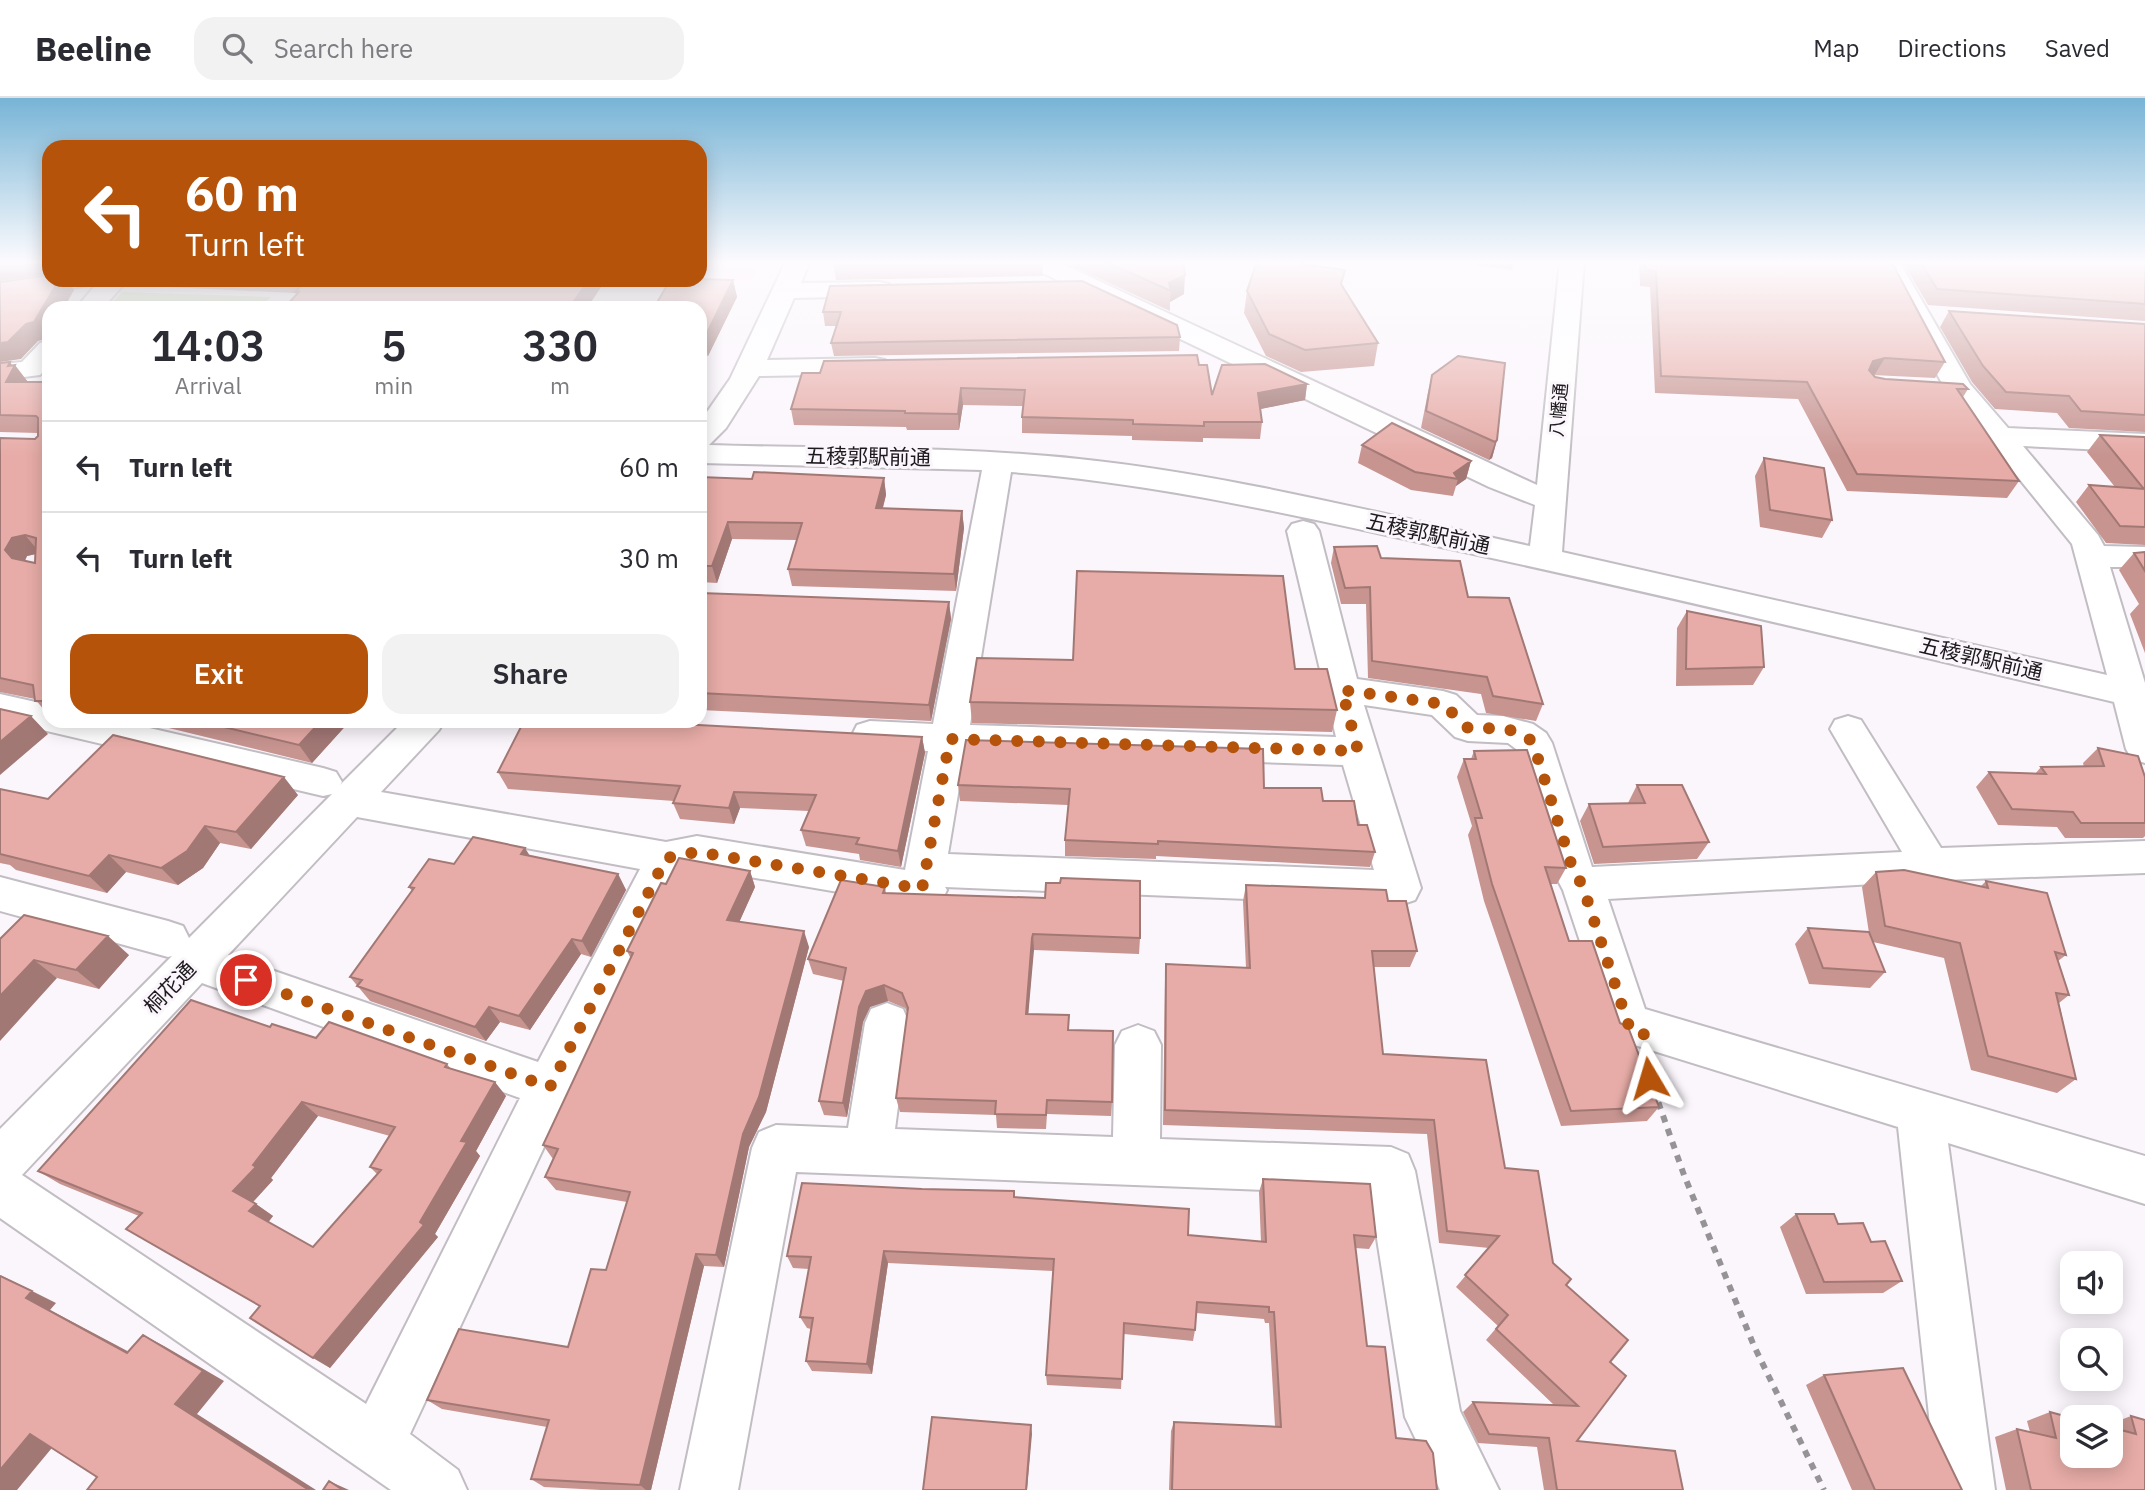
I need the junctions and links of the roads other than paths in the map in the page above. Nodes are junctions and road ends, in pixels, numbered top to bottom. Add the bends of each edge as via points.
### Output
1 (768, 326) edge
2 (1174, 326) edge
3 (1566, 326) edge
4 (1932, 326) edge
5 (42, 356) edge
6 (1247, 361) junction
7 (1192, 362) edge
8 (902, 366) edge
9 (748, 368) junction
10 (0, 372) edge
11 (707, 432) edge
12 (2001, 436) junction
13 (2145, 443) edge
14 (707, 454) edge
15 (998, 462) junction
16 (1551, 500) junction
17 (1303, 531) dead end
18 (2093, 556) junction
19 (2145, 557) edge
20 (1545, 559) junction
21 (1342, 690) junction
22 (2138, 694) edge
23 (0, 707) edge
24 (42, 716) edge
25 (88, 728) edge
26 (417, 728) edge
27 (1848, 729) dead end
28 (841, 733) edge
29 (950, 739) junction
30 (2145, 749) edge
31 (1358, 751) junction
32 (336, 792) junction
33 (2145, 857) edge
34 (666, 858) junction
35 (1931, 866) junction
36 (925, 883) junction
37 (1582, 884) junction
38 (0, 894) edge
39 (181, 951) junction
40 (887, 1023) dead end
41 (1138, 1045) dead end
42 (550, 1087) junction
43 (1920, 1111) junction
44 (868, 1152) junction
45 (1136, 1161) junction
46 (0, 1163) edge
47 (2145, 1180) edge
48 (0, 1189) edge
49 (376, 1444) junction
50 (438, 1490) edge
51 (709, 1490) edge
52 (1470, 1490) edge
53 (1966, 1490) edge

1 - 9 street
2 - 6 street
3 - 16 street, 八幡通
4 - 12 street via 1945,389 1963,391
5 - 10 street via 30,369
6 - 7 street
6 - 16 street via 1500,481
8 - 9 street
9 - 11 street
12 - 13 street
12 - 18 street via 2087,541
14 - 15 street, 五稜郭駅前通
15 - 20 street, 五稜郭駅前通 via 1079,468 1202,486
15 - 29 street via 960,606
16 - 20 street, 八幡通
17 - 21 street
18 - 19 street
18 - 22 street
20 - 22 street, 五稜郭駅前通
21 - 31 street
21 - 37 street via 1443,704 1468,728 1527,735 1574,873
22 - 30 street
23 - 24 street
25 - 32 street
26 - 32 street, 桐花通
27 - 35 street
28 - 29 street
29 - 31 street
29 - 36 street
31 - 36 street via 1400,888
32 - 34 street
32 - 39 street, 桐花通
33 - 35 street
34 - 36 street via 697,852
34 - 42 street
35 - 37 street
37 - 43 street via 1628,1024
38 - 39 street
39 - 42 street
39 - 46 street, 桐花通
40 - 44 street
41 - 45 street
42 - 49 street
43 - 47 street
43 - 53 street
44 - 45 street
44 - 51 street via 776,1148
45 - 52 street via 1391,1171 1433,1417
48 - 49 street
49 - 50 street

